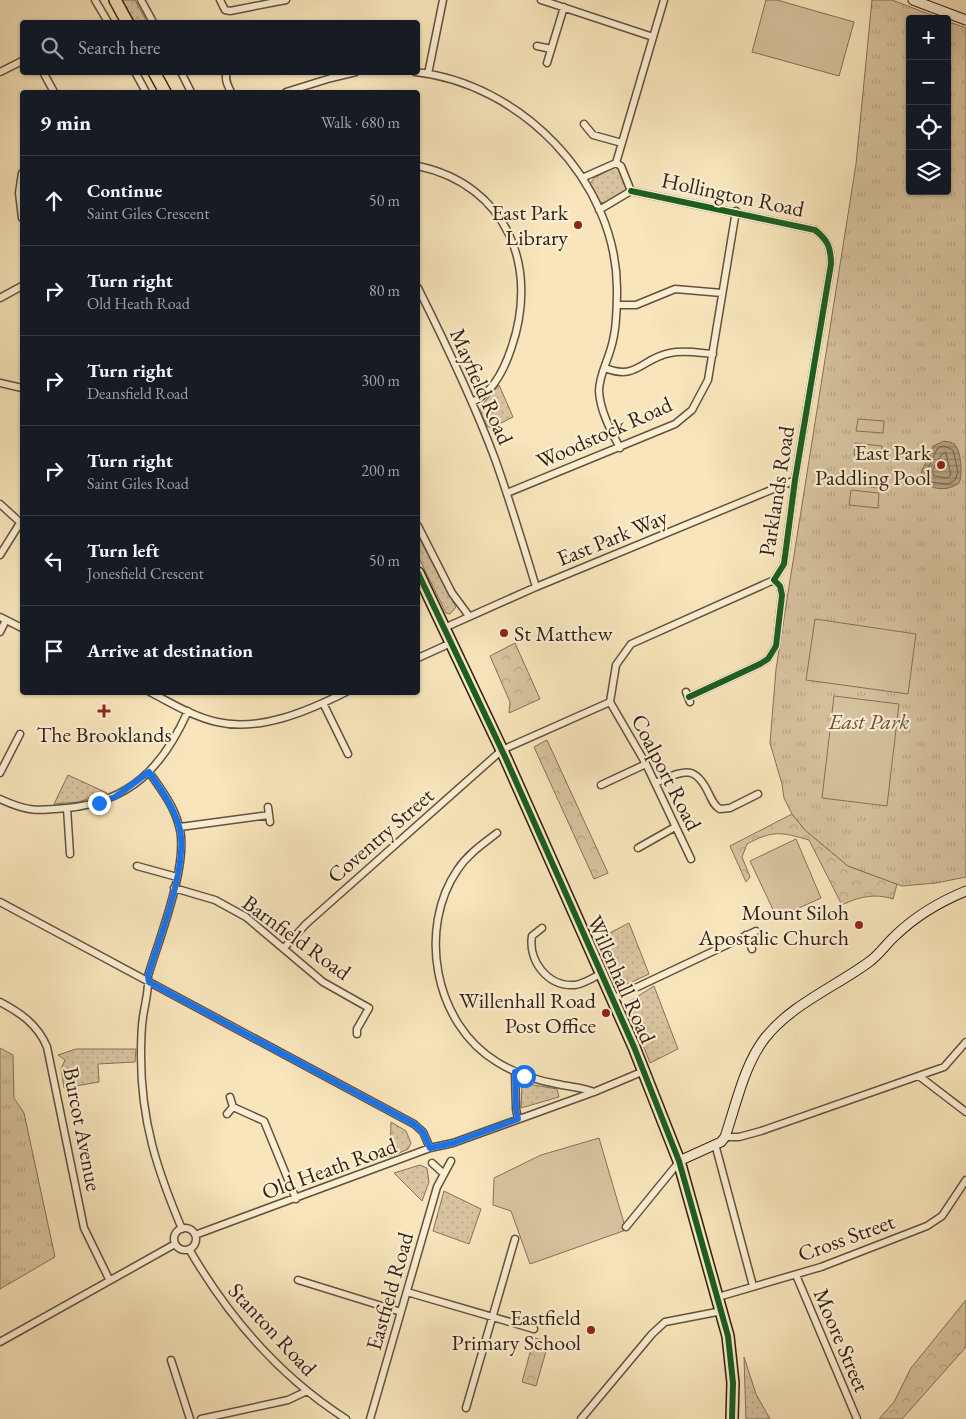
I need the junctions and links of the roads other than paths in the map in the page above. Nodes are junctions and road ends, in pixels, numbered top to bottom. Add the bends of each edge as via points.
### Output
1 (95, 0) edge
2 (115, 0) edge
3 (141, 0) edge
4 (220, 0) edge
5 (286, 0) edge
6 (443, 0) edge
7 (541, 0) edge
8 (664, 0) edge
9 (914, 0) edge
10 (564, 7) junction
11 (104, 20) edge
12 (126, 20) edge
13 (152, 20) edge
14 (966, 20) edge
15 (654, 37) junction
16 (536, 46) dead end
17 (551, 49) junction
18 (20, 62) edge
19 (547, 63) dead end
20 (0, 72) edge
21 (420, 73) edge
22 (428, 74) junction
23 (45, 75) edge
24 (137, 75) edge
25 (156, 75) edge
26 (182, 75) edge
27 (226, 75) edge
28 (346, 75) edge
29 (53, 90) edge
30 (145, 90) edge
31 (164, 90) edge
32 (191, 90) edge
33 (230, 90) edge
34 (297, 90) edge
35 (584, 124) dead end
36 (622, 143) junction
37 (616, 163) junction
38 (420, 167) edge
39 (582, 178) junction
40 (20, 186) edge
41 (632, 191) junction
42 (20, 201) edge
43 (599, 210) junction
44 (736, 211) junction
45 (824, 237) joint
46 (20, 287) edge
47 (420, 292) edge
48 (722, 292) junction
49 (0, 298) edge
50 (617, 305) junction
51 (714, 354) junction
52 (605, 368) junction
53 (0, 383) edge
54 (20, 388) edge
55 (472, 402) junction
56 (620, 448) junction
57 (795, 480) junction
58 (507, 493) junction
59 (0, 504) edge
60 (20, 523) edge
61 (20, 525) edge
62 (420, 530) edge
63 (0, 555) edge
64 (420, 577) edge
65 (774, 580) junction
66 (536, 587) junction
67 (469, 616) junction
68 (3, 619) edge
69 (20, 627) edge
70 (444, 628) junction
71 (0, 632) edge
72 (451, 643) junction
73 (420, 657) edge
74 (156, 695) edge
75 (340, 695) edge
76 (688, 697) dead end
77 (610, 702) junction
78 (323, 704) junction
79 (188, 711) junction
80 (20, 734) dead end
81 (502, 750) junction
82 (348, 754) dead end
83 (646, 764) junction
84 (149, 772) junction
85 (0, 773) edge
86 (655, 783) junction
87 (601, 785) dead end
88 (758, 794) dead end
89 (0, 799) edge
90 (268, 807) dead end
91 (67, 808) junction
92 (180, 827) junction
93 (675, 827) junction
94 (497, 833) dead end
95 (638, 848) dead end
96 (70, 854) dead end
97 (691, 859) dead end
98 (137, 866) dead end
99 (177, 877) junction
100 (174, 888) junction
101 (966, 890) edge
102 (0, 902) edge
103 (542, 928) dead end
104 (756, 931) dead end
105 (746, 935) junction
106 (284, 948) junction
107 (752, 949) dead end
108 (600, 974) junction
109 (149, 982) junction
110 (612, 999) junction
111 (0, 1002) edge
112 (357, 1034) dead end
113 (966, 1042) edge
114 (644, 1071) junction
115 (515, 1072) junction
116 (919, 1076) junction
117 (594, 1092) junction
118 (230, 1098) dead end
119 (233, 1107) junction
120 (966, 1112) edge
121 (227, 1114) dead end
122 (518, 1119) junction
123 (725, 1137) junction
124 (714, 1144) junction
125 (430, 1148) junction
126 (451, 1160) dead end
127 (679, 1161) junction
128 (432, 1163) dead end
129 (443, 1173) junction
130 (966, 1180) edge
131 (296, 1199) junction
132 (626, 1227) dead end
133 (182, 1229) junction
134 (195, 1235) junction
135 (515, 1239) dead end
136 (175, 1244) junction
137 (189, 1249) junction
138 (796, 1275) junction
139 (109, 1279) junction
140 (298, 1280) dead end
141 (753, 1286) junction
142 (407, 1292) junction
143 (718, 1297) junction
144 (722, 1311) junction
145 (401, 1312) junction
146 (491, 1315) junction
147 (534, 1329) dead end
148 (0, 1342) edge
149 (171, 1360) dead end
150 (307, 1391) junction
151 (466, 1408) dead end
152 (190, 1419) edge
153 (201, 1419) edge
154 (346, 1419) edge
155 (370, 1419) edge
156 (581, 1419) edge
157 (732, 1419) edge
158 (857, 1419) edge

1 - 11 street
2 - 12 highway
3 - 13 street
4 - 5 street via 225,10 230,11
6 - 22 street
7 - 10 street
8 - 15 street
9 - 14 street
10 - 15 street
10 - 17 street
15 - 36 street
16 - 17 street
17 - 19 street
18 - 20 street
21 - 22 street
22 - 39 street via 458,80 524,115 558,146
23 - 29 street
24 - 30 street
25 - 31 highway
26 - 32 street
27 - 33 street
28 - 34 street
35 - 36 street via 593,135
36 - 37 street
37 - 39 street
37 - 41 street, Hollington Road via 621,166
38 - 55 street via 455,179 487,202 510,238 522,277 522,304 507,362 485,395
39 - 43 street
40 - 42 street
41 - 43 street, Hollington Road
41 - 44 street, Hollington Road
43 - 50 street via 613,247
44 - 45 street, Hollington Road via 815,230
44 - 48 street, Woodstock Road
45 - 57 street, Parklands Road via 831,248 831,264
46 - 49 street
47 - 55 street, Mayfield Road
48 - 50 street via 675,289 636,305
48 - 51 street, Woodstock Road
50 - 52 street via 614,339
51 - 52 street via 671,352 630,372
51 - 56 street, Woodstock Road via 708,380 692,410 675,424
52 - 56 street via 599,390 601,403
53 - 54 street
55 - 58 street, Mayfield Road
56 - 58 street, Woodstock Road
57 - 65 street, Parklands Road via 784,564
57 - 66 street, East Park Way
58 - 66 street, Mayfield Road
59 - 60 street
61 - 63 street
62 - 67 street via 452,593
64 - 70 highway, Willenhall Road
65 - 76 street, Parklands Road via 782,595 773,653 760,664
65 - 77 street via 631,644 616,665
66 - 67 street, East Park Way
67 - 70 street, East Park Way
68 - 69 street
68 - 71 street
70 - 72 highway, Willenhall Road
72 - 73 street
72 - 81 highway, Willenhall Road
74 - 79 street
75 - 78 street
77 - 81 street, Coventry Street
77 - 83 street, Coalport Road
78 - 79 street via 286,717 255,723 217,722
78 - 82 street
79 - 84 street via 172,745
80 - 85 street
81 - 106 street, Coventry Street via 306,924
81 - 108 highway, Willenhall Road
83 - 86 street, Coalport Road
83 - 87 street
84 - 91 street via 115,797 84,807
84 - 92 street via 164,792
86 - 88 street via 682,772 692,772 703,781 720,810
86 - 93 street, Coalport Road
89 - 91 street via 24,810
90 - 92 street via 270,819
91 - 96 street
92 - 99 street
93 - 95 street
93 - 97 street, Coalport Road
94 - 115 street via 458,869 446,891 435,944 442,986 453,1013 477,1046
98 - 99 street
99 - 100 street
100 - 106 street, Barnfield Road via 215,900 246,917
100 - 109 street via 148,976
101 - 123 street via 927,908 869,962 801,1006 766,1036 754,1057
102 - 109 street
103 - 108 street via 532,936 530,947 543,973 575,985
104 - 105 street
105 - 107 street
105 - 110 street
106 - 112 street, Barnfield Road via 323,982 370,1008
108 - 110 highway, Willenhall Road
109 - 125 street via 414,1124 423,1132
109 - 133 street via 143,1017 142,1090 159,1175
110 - 114 highway, Willenhall Road
111 - 139 street, Burcot Avenue via 36,1026 48,1047 84,1228
113 - 116 street via 944,1067
114 - 117 street, Old Heath Road
114 - 127 highway, Willenhall Road
115 - 117 street
115 - 122 street
116 - 120 street
116 - 123 street via 761,1131
117 - 122 street, Old Heath Road
118 - 119 street
119 - 121 street
119 - 131 street via 264,1121
122 - 125 street, Old Heath Road
123 - 124 street
124 - 127 street
124 - 141 street
125 - 131 street, Old Heath Road
126 - 129 street, Eastfield Road
127 - 132 street
127 - 143 highway, Willenhall Road
128 - 129 street
129 - 142 street, Eastfield Road
130 - 138 street, Cross Street via 942,1216 927,1226
131 - 134 street, Old Heath Road
133 - 134 street via 189,1229
133 - 136 street via 175,1235
134 - 137 street via 195,1243
135 - 146 street
136 - 137 street via 182,1250
136 - 139 street
137 - 150 street, Stanton Road via 212,1288 242,1328 276,1365
138 - 141 street, Cross Street
138 - 158 street, Moore Street
139 - 148 street
140 - 145 street
141 - 143 street, Cross Street
142 - 145 street, Eastfield Road
142 - 146 street
143 - 144 highway, Willenhall Road
144 - 156 street via 665,1322
144 - 157 highway, Willenhall Road via 732,1365
145 - 155 street, Eastfield Road
146 - 147 street
146 - 151 street
149 - 152 street
150 - 153 street via 288,1400
150 - 154 street, Stanton Road

